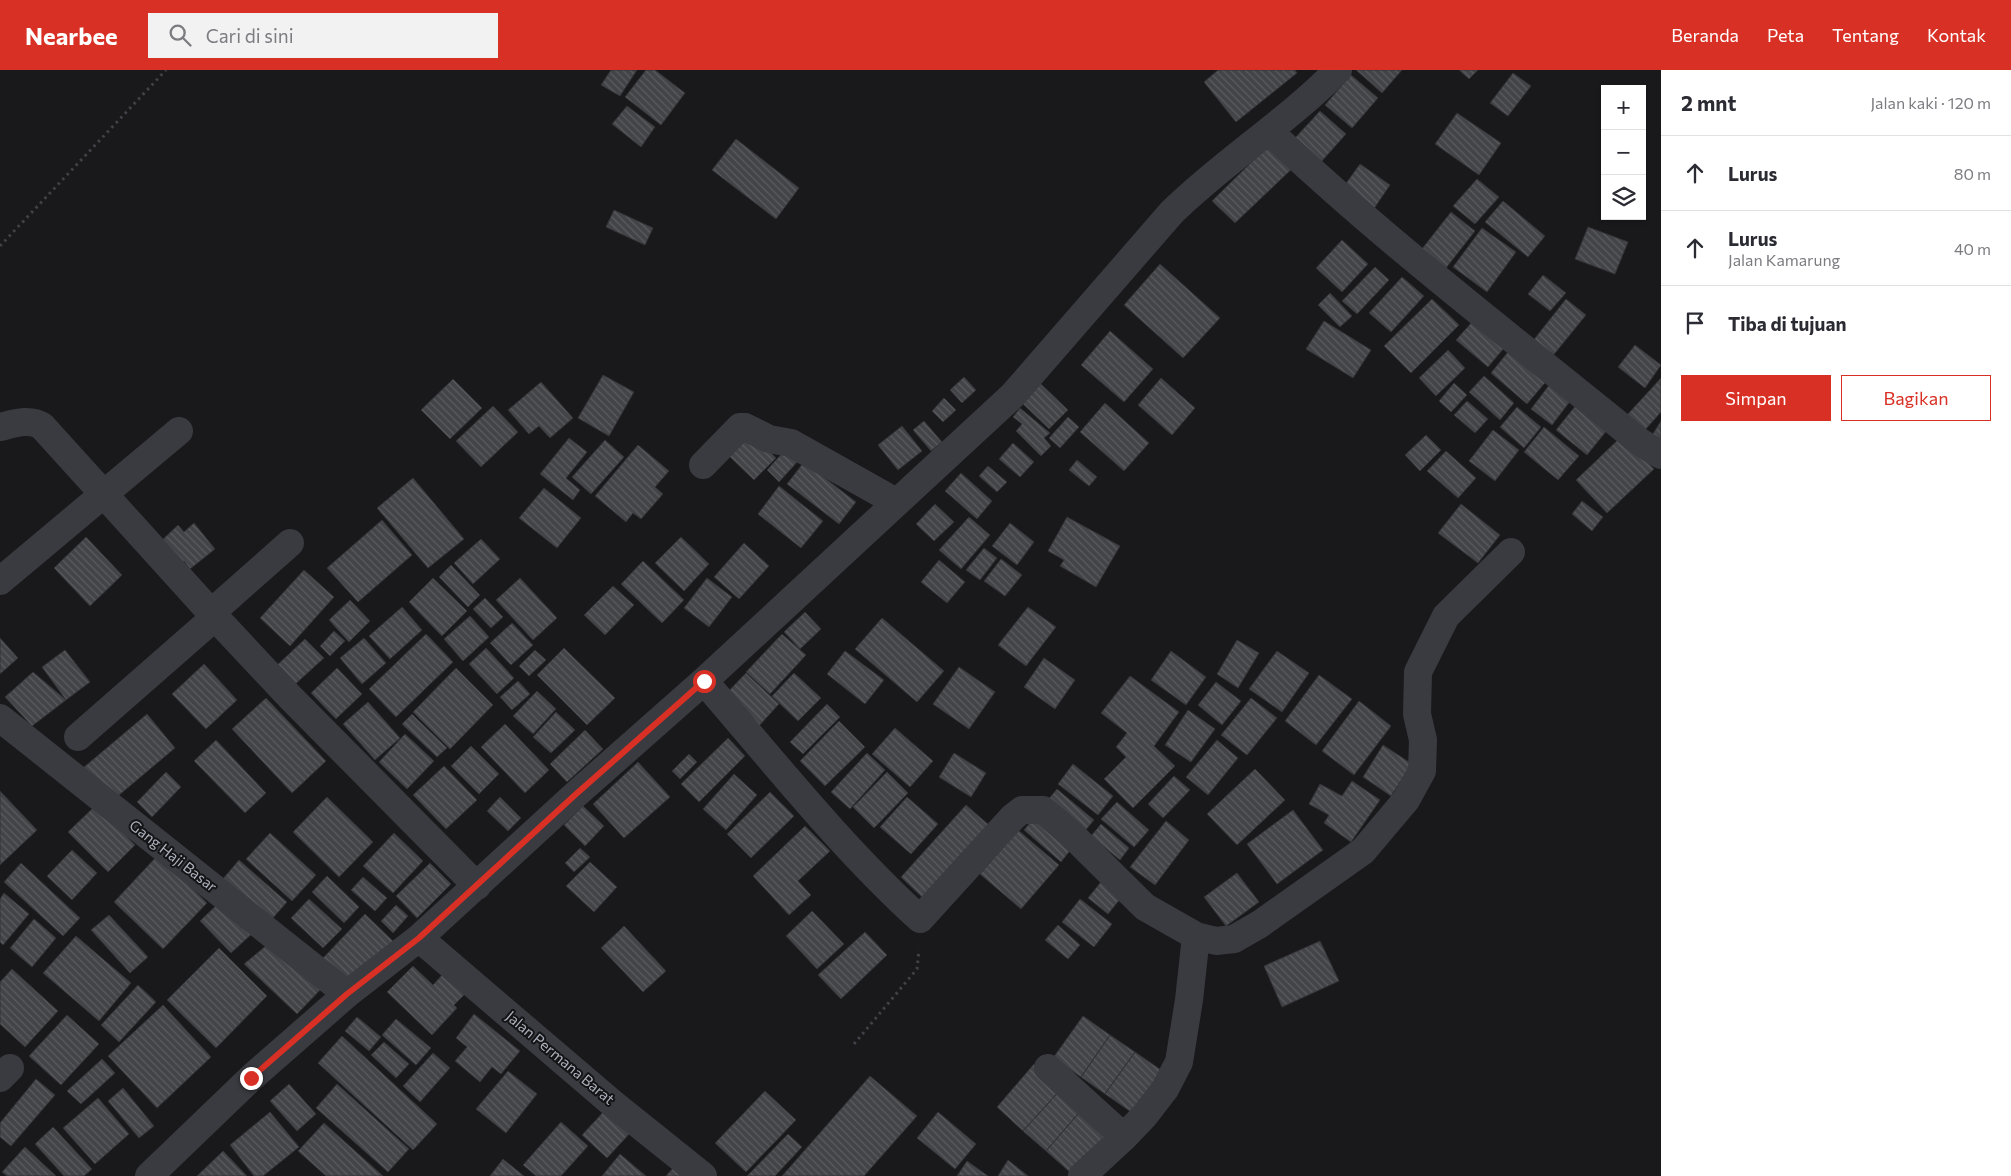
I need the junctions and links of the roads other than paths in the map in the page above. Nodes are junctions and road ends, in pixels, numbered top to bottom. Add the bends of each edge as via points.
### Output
1 (1338, 70) edge
2 (1268, 131) junction
3 (0, 427) edge
4 (179, 431) dead end
5 (1661, 456) edge
6 (703, 464) dead end
7 (105, 494) junction
8 (896, 502) junction
9 (290, 543) dead end
10 (1510, 552) dead end
11 (0, 581) edge
12 (213, 615) junction
13 (704, 681) junction
14 (0, 718) edge
15 (78, 737) dead end
16 (477, 886) junction
17 (1196, 936) junction
18 (419, 938) junction
19 (347, 994) junction
20 (1048, 1068) dead end
21 (1124, 1137) junction
22 (149, 1176) edge
23 (703, 1176) edge
24 (1082, 1176) edge

1 - 2 street
2 - 5 street via 1380,232
2 - 8 street via 1200,185 1172,212 1012,395
3 - 7 street via 36,422
4 - 7 street
6 - 8 street via 740,427 745,427 769,439 791,443
7 - 11 street
7 - 12 street
8 - 13 street
9 - 12 street
10 - 17 street via 1446,616 1418,672 1417,714 1423,740 1422,771 1406,800 1363,851 1260,924 1234,939 1216,941
12 - 15 street
12 - 16 street
13 - 16 street
13 - 17 street via 850,848 920,919 1013,817 1022,810 1043,810 1145,907
14 - 19 street, Gang Haji Basar
16 - 18 street
17 - 21 street via 1179,1062 1165,1089
18 - 19 street
18 - 23 street, Jalan Permana Barat
19 - 22 street via 251,1078
20 - 21 street
21 - 24 street

